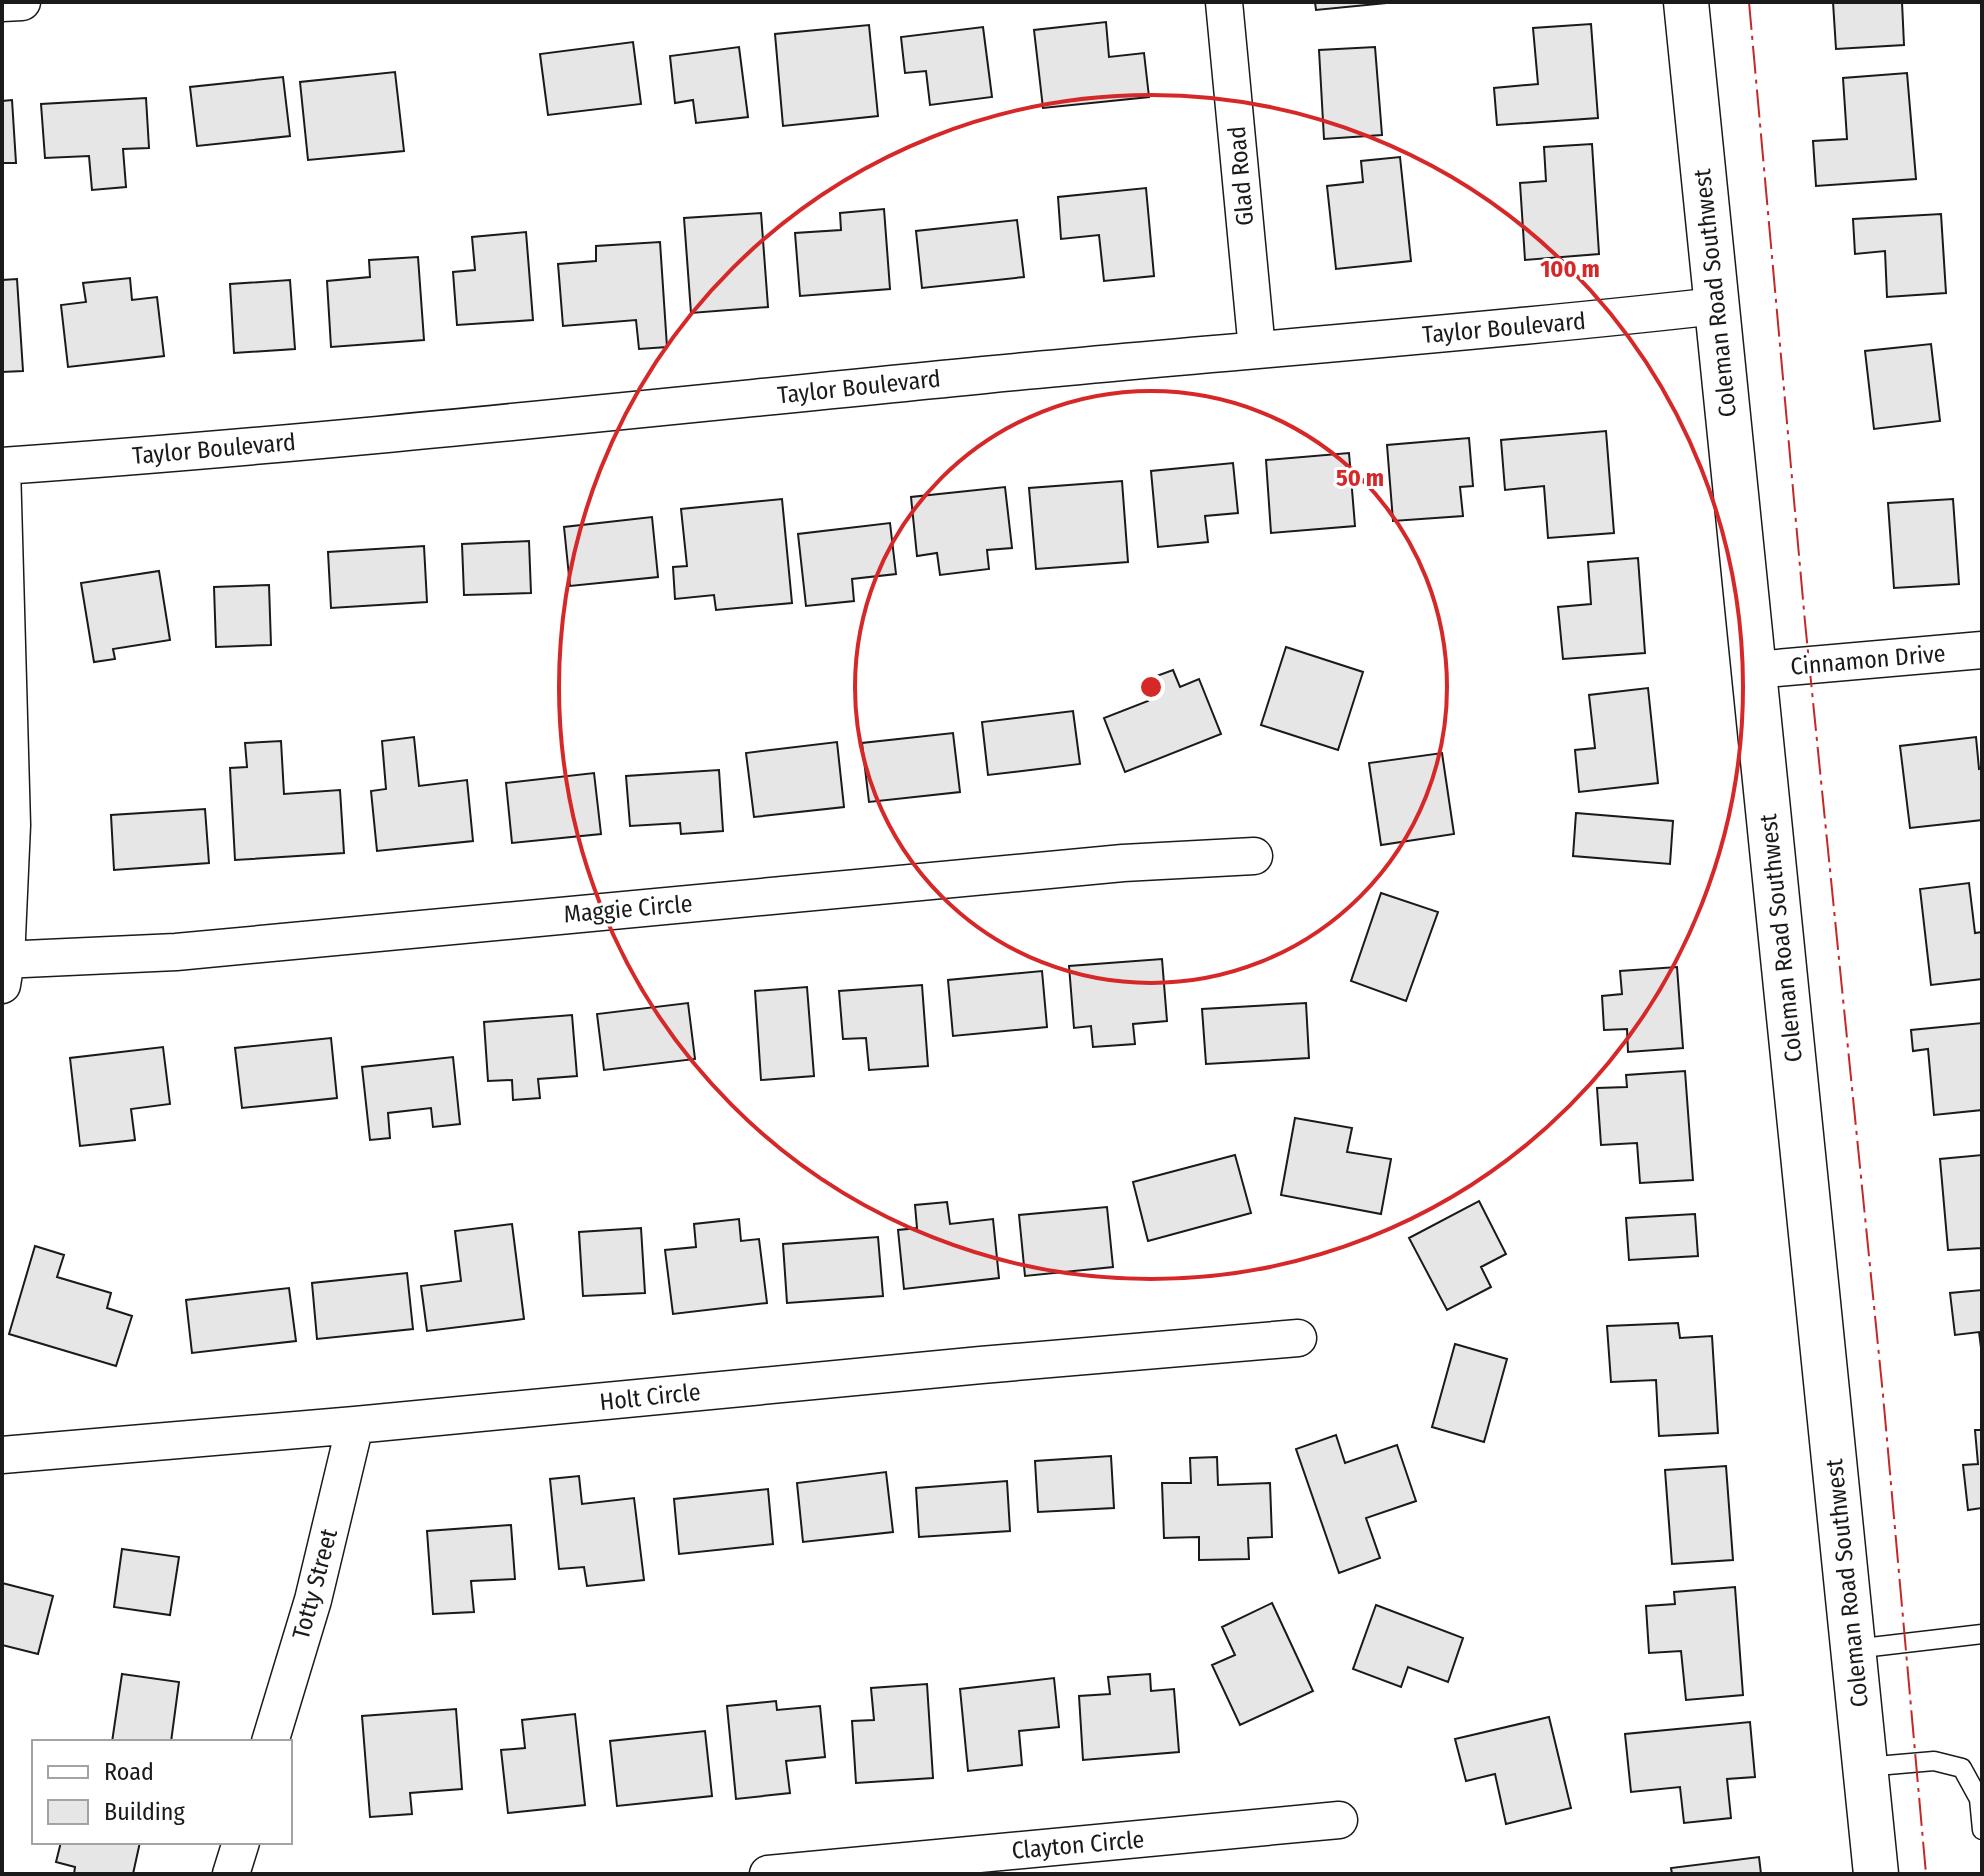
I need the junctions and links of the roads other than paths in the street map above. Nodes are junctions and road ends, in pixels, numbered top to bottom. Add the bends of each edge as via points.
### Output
1 (22, 2) edge
2 (1224, 2) edge
3 (1686, 2) edge
4 (2, 3) edge
5 (1716, 306) junction
6 (1257, 350) junction
7 (2, 466) edge
8 (1982, 650) edge
9 (1754, 670) junction
10 (1254, 856) dead end
11 (3, 968) edge
12 (1298, 1338) dead end
13 (355, 1425) junction
14 (2, 1455) edge
15 (1982, 1634) edge
16 (1854, 1649) junction
17 (271, 1740) edge
18 (1982, 1766) edge
19 (1865, 1767) junction
20 (1962, 1768) junction
21 (1339, 1820) dead end
22 (1982, 1830) edge
23 (240, 1844) edge
24 (231, 1874) edge
25 (768, 1874) edge
26 (1876, 1874) edge

1 - 4 street
2 - 6 street, Glad Road
3 - 5 street, Coleman Road Southwest
5 - 6 street, Taylor Boulevard
5 - 9 street, Coleman Road Southwest
6 - 7 street, Taylor Boulevard
7 - 11 street via 12,825
8 - 9 street, Cinnamon Drive
9 - 16 street, Coleman Road Southwest
10 - 11 street, Maggie Circle via 1092,866
12 - 13 street, Holt Circle
13 - 14 street, Holt Circle
13 - 17 street, Totty Street via 313,1600
15 - 16 lane
16 - 19 street, Coleman Road Southwest
18 - 20 lane
19 - 20 lane via 1934,1761
19 - 26 street, Coleman Road Southwest
20 - 22 lane via 1979,1799
21 - 25 street, Clayton Circle
23 - 24 street

